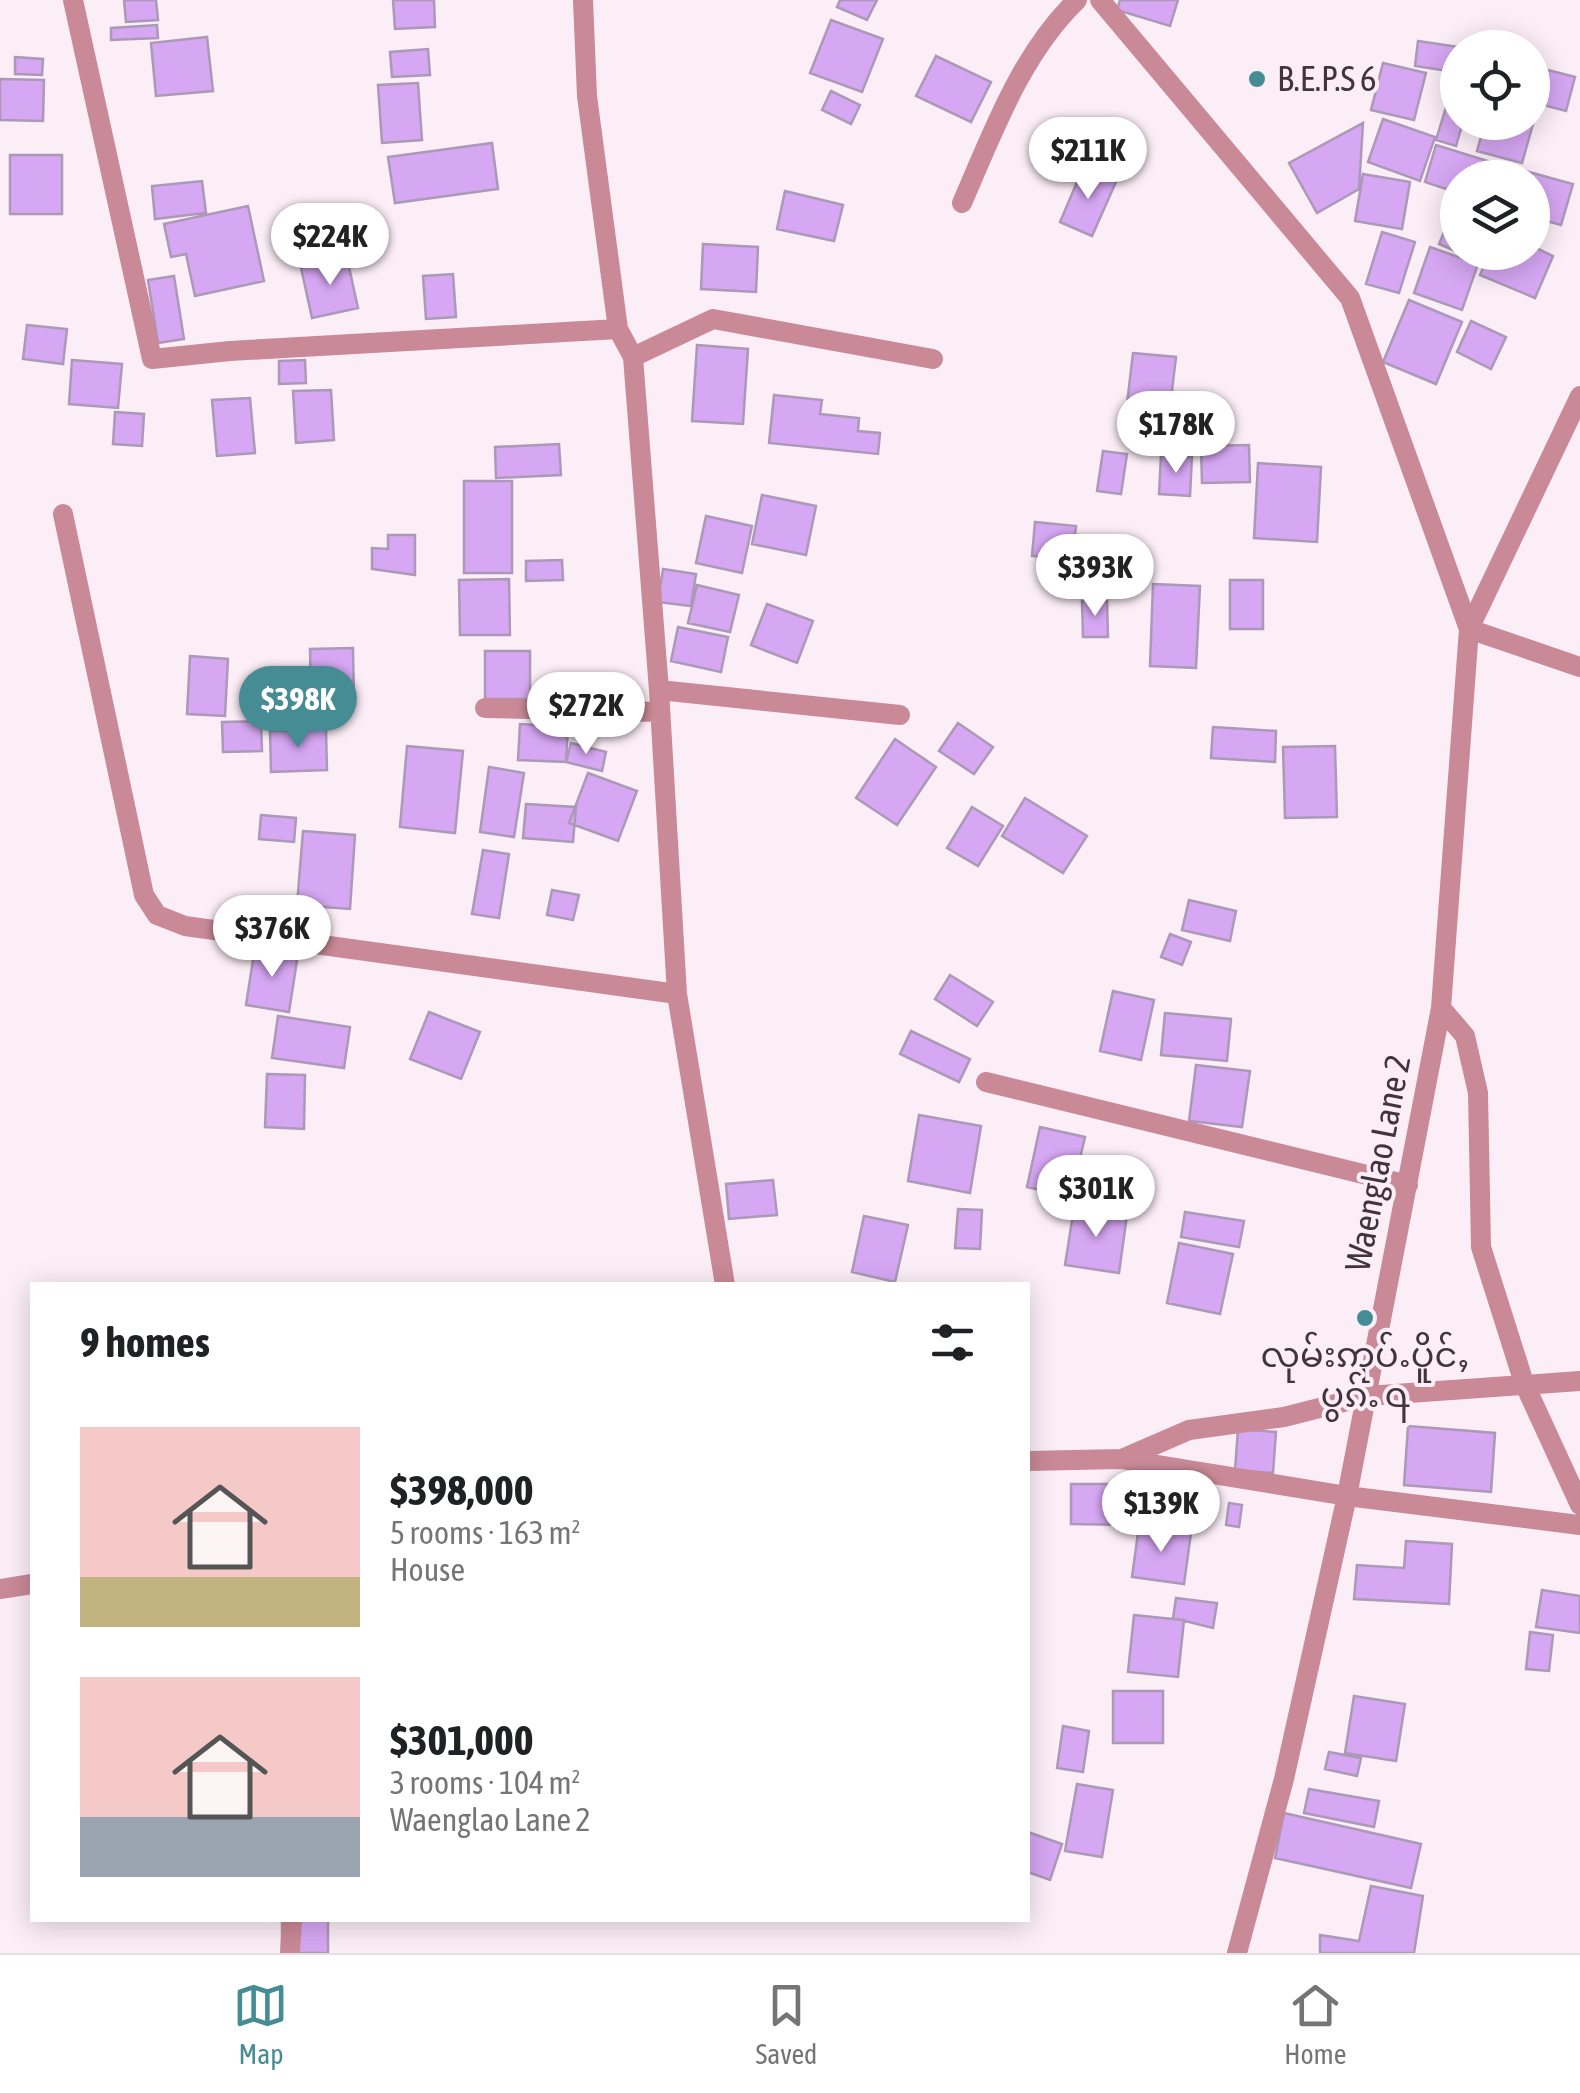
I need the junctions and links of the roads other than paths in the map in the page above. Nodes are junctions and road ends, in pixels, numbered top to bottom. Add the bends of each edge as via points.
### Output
1 (73, 0) edge
2 (583, 0) edge
3 (1077, 0) edge
4 (1100, 0) edge
5 (962, 204) dead end
6 (618, 330) junction
7 (632, 357) junction
8 (933, 359) dead end
9 (1580, 396) edge
10 (63, 514) dead end
11 (1469, 630) junction
12 (1580, 667) edge
13 (659, 690) junction
14 (485, 708) dead end
15 (660, 712) junction
16 (900, 715) dead end
17 (677, 994) junction
18 (1441, 1008) junction
19 (986, 1082) dead end
20 (1408, 1185) junction
21 (725, 1282) edge
22 (1580, 1381) edge
23 (1524, 1384) junction
24 (1367, 1396) junction
25 (1122, 1459) junction
26 (1030, 1461) edge
27 (1348, 1496) junction
28 (1580, 1505) edge
29 (1580, 1525) edge
30 (30, 1584) edge
31 (0, 1589) edge
32 (292, 1922) edge
33 (290, 1953) edge
34 (1236, 1953) edge

1 - 6 street via 152,359
2 - 6 street via 587,96
3 - 5 street via 1049,27
4 - 11 street via 1350,298
6 - 7 street
7 - 8 street via 713,318
7 - 13 street
9 - 11 street, Waenglao Lane 2
10 - 17 street via 144,895 158,915 184,926
11 - 12 street
11 - 18 street, Waenglao Lane 2
13 - 15 street
13 - 16 street
14 - 15 street
15 - 17 street
17 - 21 street
18 - 20 street, Waenglao Lane 2
18 - 23 street via 1464,1036 1478,1092 1481,1247
19 - 20 street
20 - 24 street, Waenglao Lane 2
22 - 23 street
23 - 24 street
23 - 28 street
24 - 25 street via 1189,1430
24 - 27 street, Waenglao Lane 2
25 - 26 street
25 - 27 street
27 - 29 street
27 - 34 street, Waenglao Lane 2 via 1284,1779
30 - 31 street
32 - 33 street

